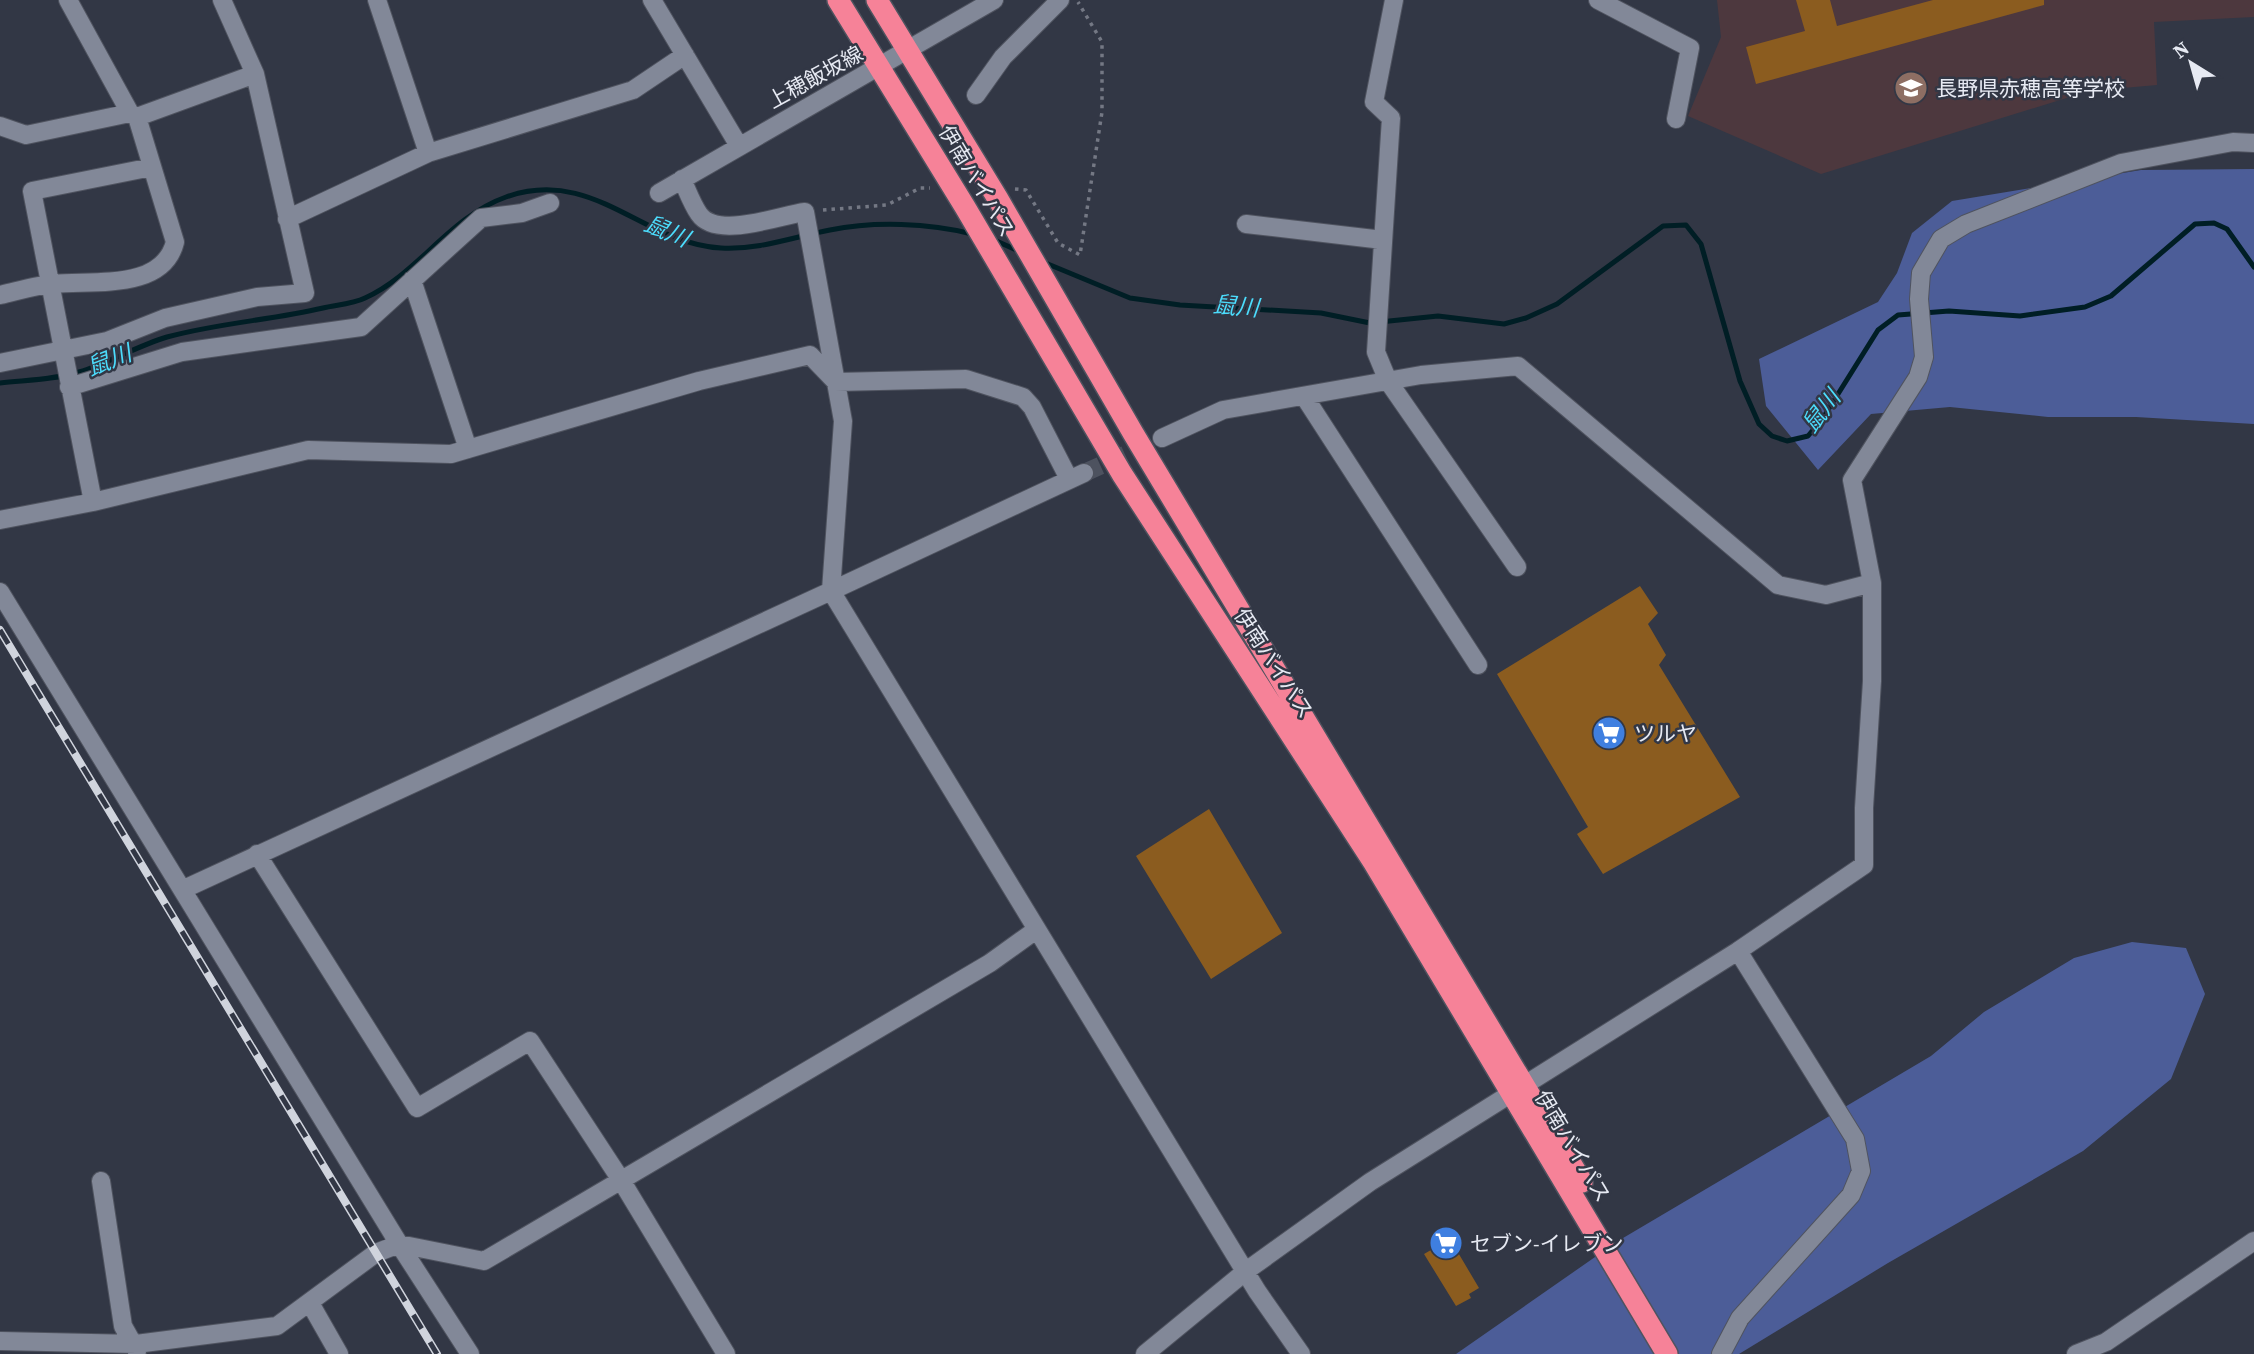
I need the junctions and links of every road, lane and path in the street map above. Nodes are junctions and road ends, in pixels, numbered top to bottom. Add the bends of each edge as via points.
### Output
1 (68, 0) edge
2 (222, 0) edge
3 (377, 0) edge
4 (652, 0) edge
5 (838, 0) edge
6 (877, 0) edge
7 (994, 0) edge
8 (1060, 0) edge
9 (1076, 0) edge
10 (1394, 0) edge
11 (1598, 0) edge
12 (906, 51) junction
13 (685, 55) junction
14 (879, 68) junction
15 (255, 74) junction
16 (976, 95) dead end
17 (134, 115) junction
18 (1676, 120) dead end
19 (0, 126) edge
20 (2254, 144) edge
21 (739, 146) junction
22 (428, 153) junction
23 (152, 167) junction
24 (681, 179) junction
25 (933, 188) dead end
26 (659, 193) dead end
27 (1005, 194) junction
28 (550, 203) dead end
29 (806, 217) junction
30 (287, 219) junction
31 (1246, 224) dead end
32 (1384, 240) junction
33 (412, 280) junction
34 (52, 284) junction
35 (0, 295) edge
36 (63, 355) junction
37 (0, 363) edge
38 (1388, 381) junction
39 (836, 382) junction
40 (69, 387) junction
41 (1304, 396) junction
42 (1163, 438) tunnel mouth
43 (468, 449) junction
44 (93, 502) junction
45 (0, 520) edge
46 (1517, 567) dead end
47 (1871, 583) junction
48 (831, 591) junction
49 (0, 592) edge
50 (1478, 665) dead end
51 (257, 854) junction
52 (184, 888) junction
53 (1037, 930) junction
54 (1738, 951) junction
55 (1519, 1089) junction
56 (621, 1180) junction
57 (101, 1181) dead end
58 (2254, 1241) edge
59 (399, 1244) junction
60 (1246, 1271) junction
61 (310, 1303) junction
62 (1645, 1304) junction
63 (0, 1341) edge
64 (137, 1349) edge
65 (1720, 1353) edge
66 (339, 1354) edge
67 (470, 1354) edge
68 (726, 1354) edge
69 (1145, 1354) edge
70 (1301, 1354) edge
71 (1667, 1354) edge
72 (1682, 1354) edge
73 (2076, 1354) edge

1 - 17 street
2 - 15 street
3 - 22 street
4 - 13 street
5 - 14 highway, 伊南バイパス
6 - 12 highway, 伊南バイパス
7 - 12 street, 上穂飯坂線
8 - 16 street via 1003,57
9 - 27 path via 1101,42 1102,101 1080,255 1058,243 1026,190
10 - 32 street via 1374,102 1391,118
11 - 18 street via 1690,48
12 - 14 street, 上穂飯坂線
12 - 27 highway, 伊南バイパス
13 - 21 street
13 - 22 street via 634,90
14 - 21 street, 上穂飯坂線
14 - 55 highway, 伊南バイパス via 1122,474
15 - 17 street
15 - 30 street
17 - 19 street via 26,135
17 - 23 street
20 - 47 street via 2233,142 2121,163 1966,224 1941,239 1921,273 1924,357 1918,377 1852,480
21 - 24 street, 上穂飯坂線
22 - 30 street
23 - 34 street via 32,191
23 - 34 street via 175,242 172,255 147,274
24 - 26 street, 上穂飯坂線
24 - 29 street via 700,216 714,225 768,222 782,215
25 - 29 path via 920,188 887,205
27 - 55 highway, 伊南バイパス via 1061,310
28 - 33 street via 522,213 481,218
29 - 39 street
30 - 36 street via 305,293 257,297 165,317
31 - 32 street
32 - 38 street via 1376,352
33 - 40 street via 361,327 182,352
33 - 43 street
34 - 35 street
34 - 36 street
36 - 37 street
36 - 40 street
38 - 41 street
38 - 46 street
38 - 47 street via 1518,366 1778,585 1826,594
39 - 43 street via 810,355 699,381
39 - 48 street via 842,421
39 - 48 street via 966,379 1023,397 1077,476
40 - 44 street
41 - 42 street via 1223,410
41 - 50 street
43 - 44 street via 451,454 308,450
44 - 45 street
47 - 54 street via 1864,865
48 - 51 street
48 - 53 street
49 - 52 street
51 - 52 street
51 - 56 street via 417,1108 530,1041
52 - 59 street
53 - 56 street via 990,963
53 - 60 street
54 - 55 street
54 - 65 street via 1855,1139 1861,1171 1851,1195 1740,1318
55 - 60 street via 1370,1182
55 - 62 highway, 伊南バイパス
56 - 59 street via 484,1261
56 - 68 street
57 - 64 street via 123,1326
58 - 73 street via 2106,1342
59 - 61 street via 376,1253
59 - 67 street
60 - 69 street
60 - 70 street
61 - 64 street via 277,1326
61 - 66 street
62 - 71 highway, 伊南バイパス
62 - 72 highway, 伊南バイパス
63 - 64 street

